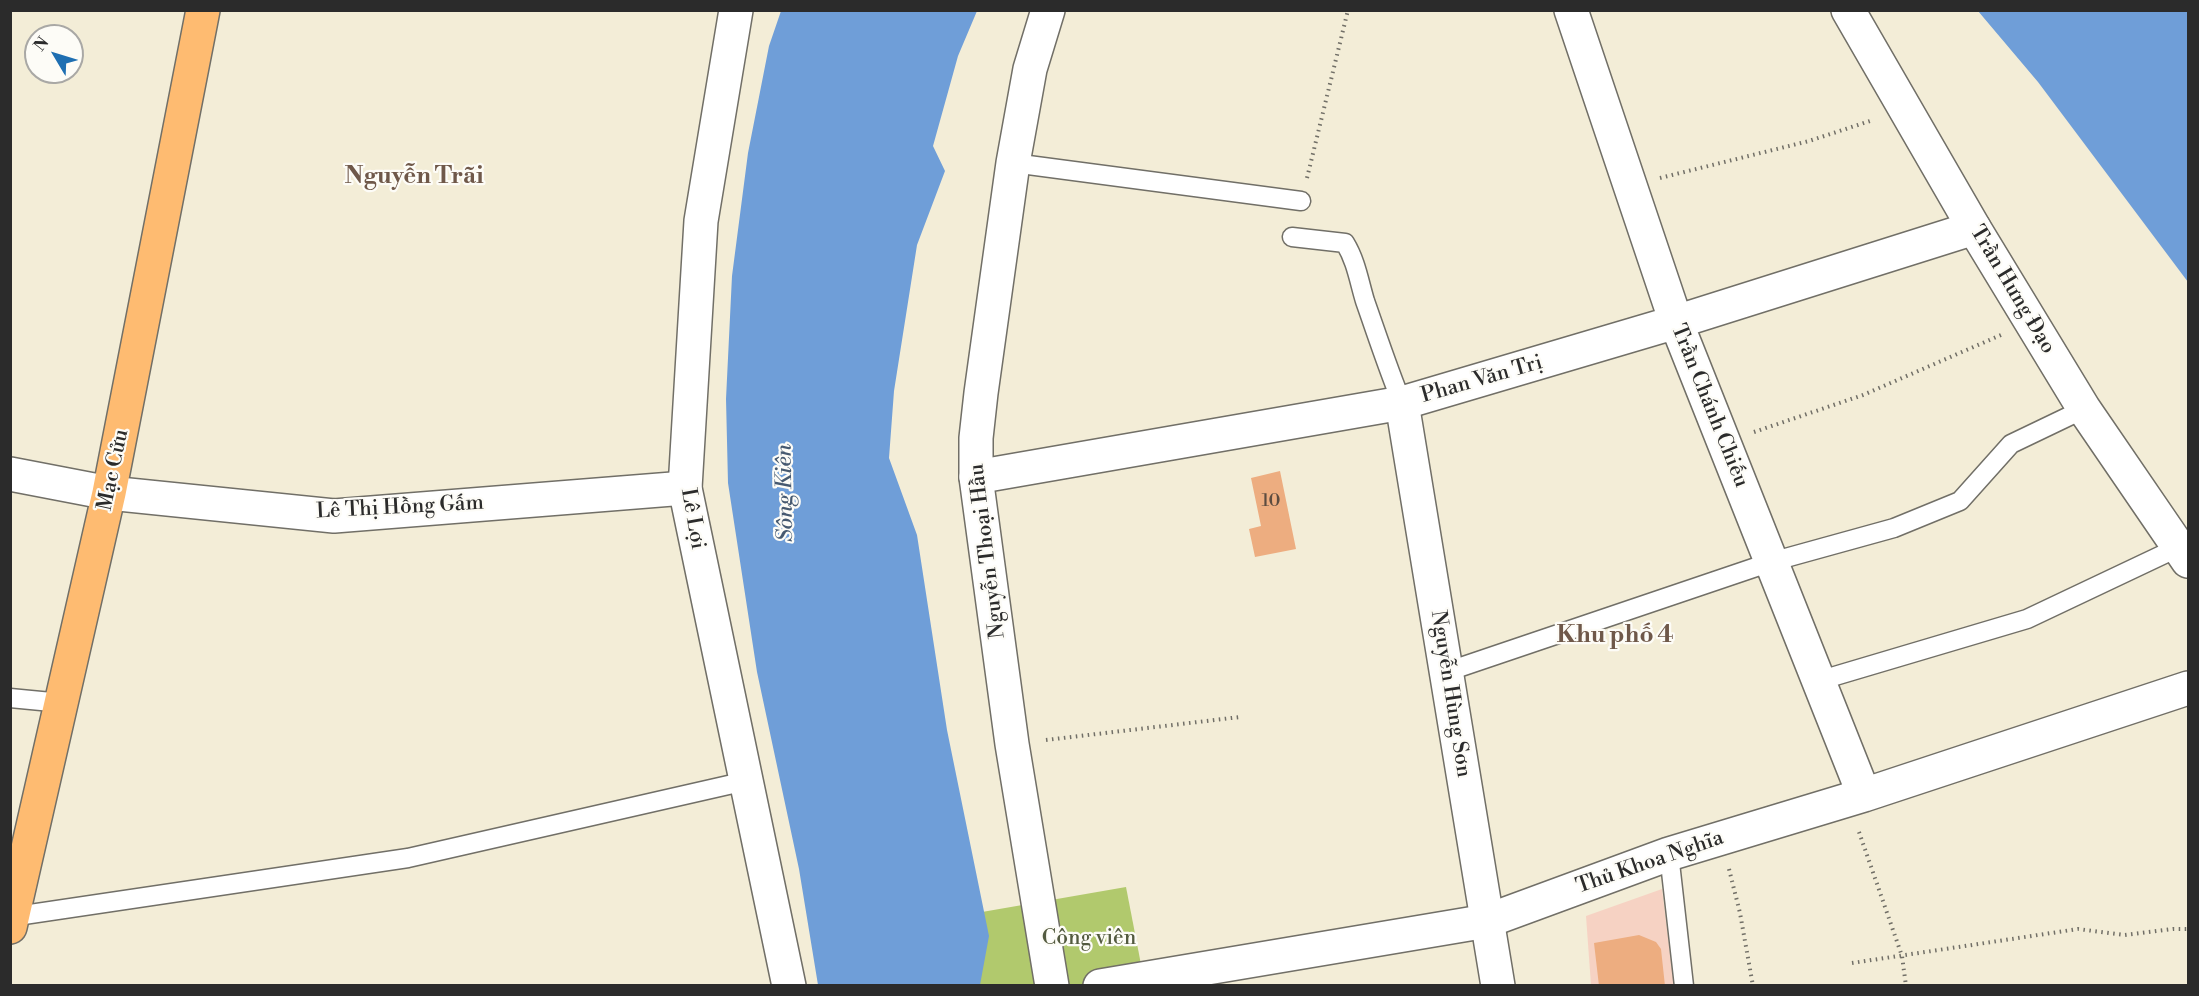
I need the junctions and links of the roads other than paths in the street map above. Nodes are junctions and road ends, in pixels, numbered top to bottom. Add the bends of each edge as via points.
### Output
1 (203, 10) edge
2 (736, 10) edge
3 (1048, 10) edge
4 (1571, 10) edge
5 (1848, 10) edge
6 (1013, 163) junction
7 (1301, 201) road end
8 (1974, 228) junction
9 (1292, 237) dead end
10 (1676, 322) junction
11 (1402, 403) junction
12 (2085, 409) junction
13 (10, 474) edge
14 (976, 477) junction
15 (685, 488) junction
16 (110, 493) junction
17 (2184, 554) edge
18 (1771, 562) junction
19 (1446, 672) junction
20 (1818, 681) junction
21 (2188, 688) edge
22 (10, 698) edge
23 (62, 703) junction
24 (746, 781) junction
25 (1856, 797) junction
26 (1669, 854) junction
27 (11, 921) edge
28 (1487, 921) junction
29 (789, 986) edge
30 (1052, 986) edge
31 (1100, 986) edge
32 (1498, 986) edge
33 (1684, 986) edge

1 - 16 main road, Mạc Cửu
2 - 15 street, Lê Lợi via 701,221
3 - 6 street, Nguyễn Thoại Hầu via 1030,69
4 - 10 street, Trần Chánh Chiếu
5 - 8 street, Trần Hưng Đạo
6 - 7 lane
6 - 14 street, Nguyễn Thoại Hầu via 981,393
8 - 10 street, Phan Văn Trị
8 - 12 street, Trần Hưng Đạo
9 - 11 lane via 1345,243 1354,258
10 - 11 street, Phan Văn Trị
10 - 18 street, Trần Chánh Chiếu
11 - 14 street, Phan Văn Trị
11 - 19 street, Nguyễn Hùng Sơn
12 - 17 street, Trần Hưng Đạo
12 - 18 lane via 2011,444 1960,501 1894,528
13 - 16 street, Lê Thị Hồng Gấm
14 - 30 street, Nguyễn Thoại Hầu via 1012,744
15 - 16 street, Lê Thị Hồng Gấm via 334,516
15 - 24 street, Lê Lợi
16 - 23 main road, Mạc Cửu
17 - 20 lane via 2027,619
18 - 19 lane
18 - 20 street, Trần Chánh Chiếu
19 - 28 street, Nguyễn Hùng Sơn
20 - 25 street, Trần Chánh Chiếu
21 - 25 street, Thủ Khoa Nghĩa
22 - 23 lane
23 - 27 main road, Mạc Cửu
24 - 27 lane via 408,858
24 - 29 street, Lê Lợi
25 - 26 street, Thủ Khoa Nghĩa
26 - 28 street, Thủ Khoa Nghĩa
26 - 33 lane
28 - 31 street, Thủ Khoa Nghĩa
28 - 32 street, Nguyễn Hùng Sơn

